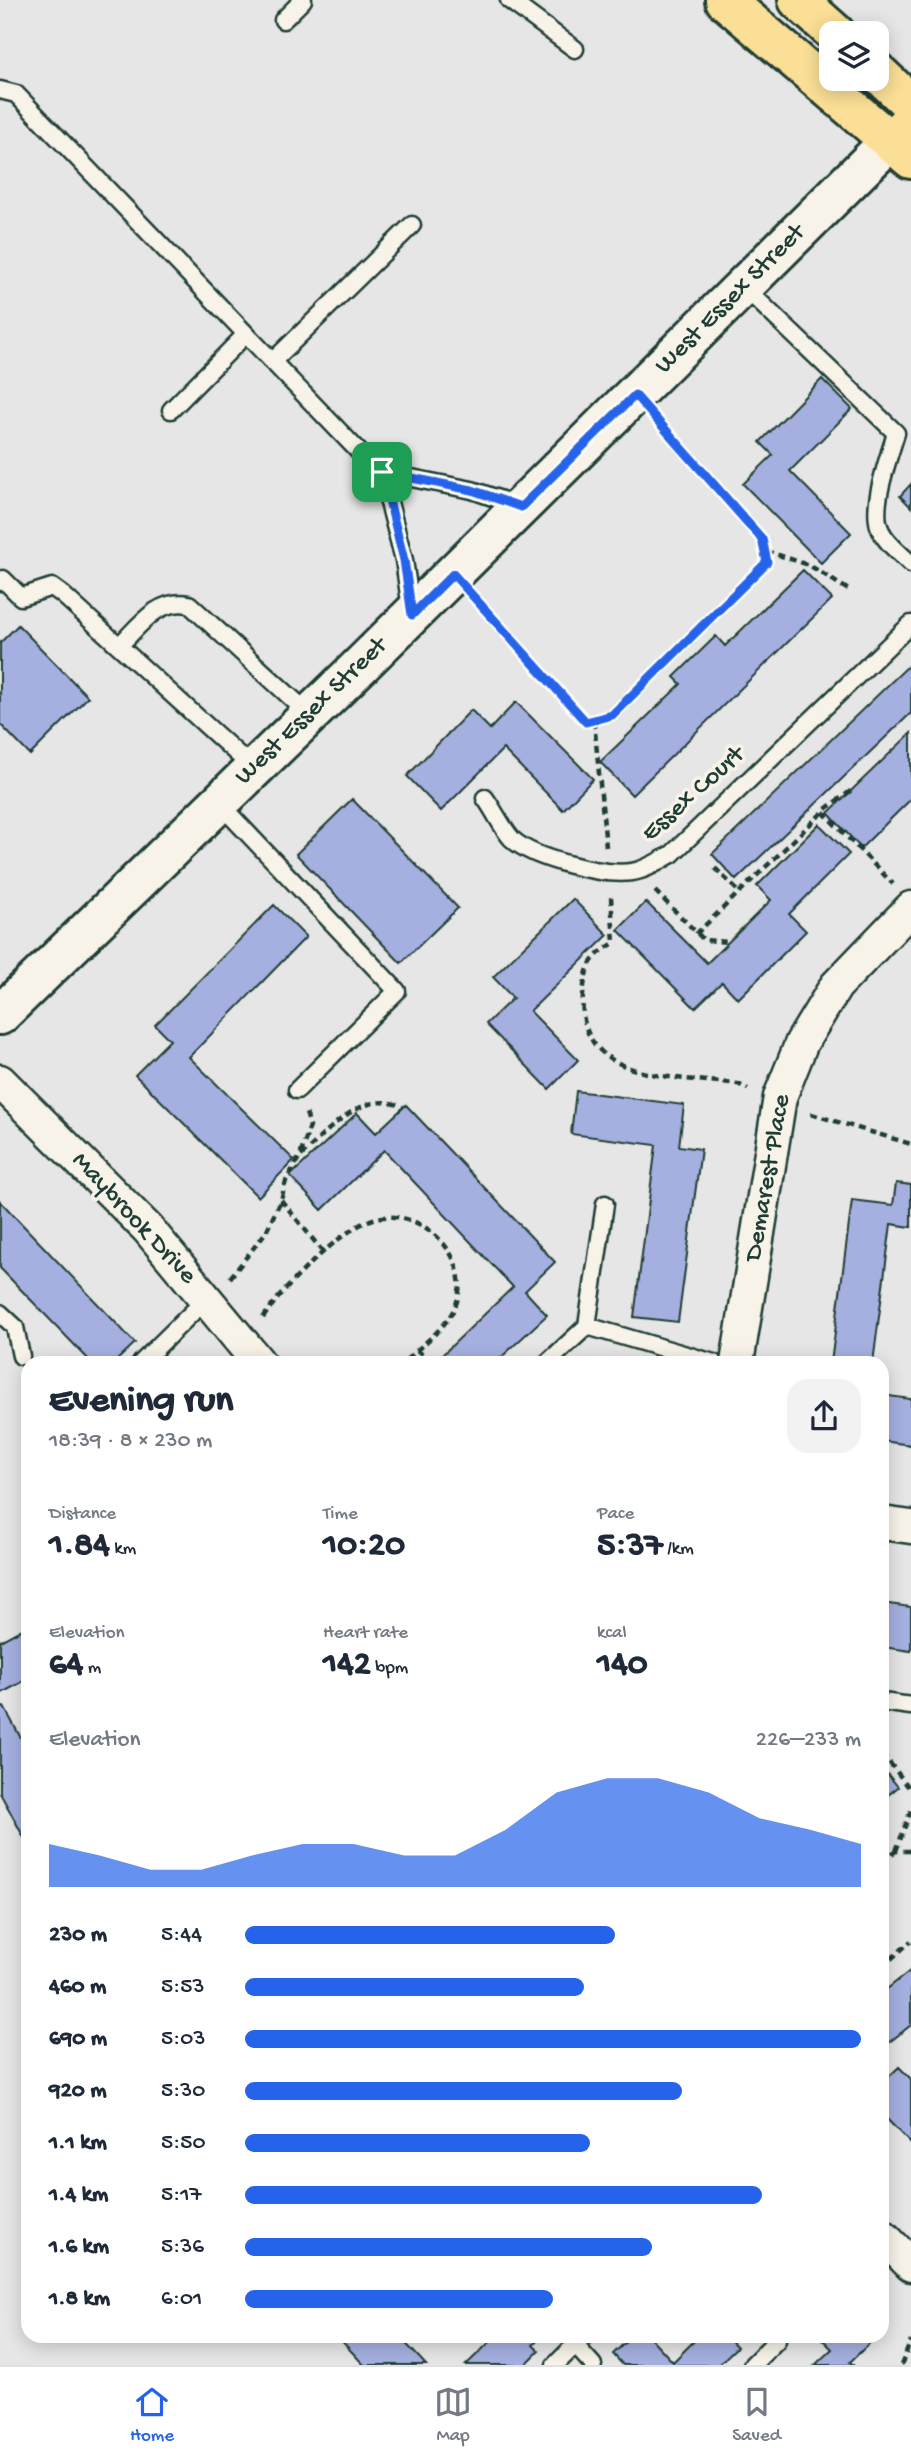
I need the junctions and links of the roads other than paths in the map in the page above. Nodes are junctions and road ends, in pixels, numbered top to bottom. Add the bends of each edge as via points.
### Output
1 (303, 0) edge
2 (509, 0) edge
3 (725, 0) edge
4 (799, 0) edge
5 (283, 20) dead end
6 (822, 21) edge
7 (575, 50) dead end
8 (889, 83) edge
9 (0, 90) edge
10 (911, 103) edge
11 (904, 140) edge
12 (412, 225) dead end
13 (744, 287) junction
14 (245, 335) junction
15 (272, 362) junction
16 (172, 410) dead end
17 (382, 472) junction
18 (521, 507) junction
19 (911, 564) edge
20 (0, 582) edge
21 (412, 615) junction
22 (911, 624) edge
23 (119, 646) junction
24 (310, 715) junction
25 (254, 769) junction
26 (485, 797) dead end
27 (219, 803) junction
28 (902, 897) edge
29 (0, 1015) edge
30 (0, 1081) edge
31 (298, 1090) road end
32 (605, 1204) dead end
33 (209, 1301) junction
34 (0, 1313) edge
35 (587, 1326) junction
36 (252, 1354) edge
37 (21, 1356) dead end
38 (149, 1356) edge
39 (555, 1356) edge
40 (689, 1356) edge
41 (738, 1356) edge
42 (889, 1523) edge
43 (911, 1527) edge
44 (889, 1703) edge
45 (911, 1706) edge
46 (889, 2242) edge
47 (911, 2264) edge
48 (577, 2343) edge
49 (582, 2343) edge
50 (774, 2343) edge
51 (555, 2365) edge
52 (593, 2365) edge
53 (752, 2365) edge

1 - 5 lane
2 - 7 lane
3 - 11 highway
4 - 6 highway
8 - 10 highway
9 - 14 lane via 16,94
11 - 13 main road, West Essex Street
12 - 15 lane
13 - 18 main road, West Essex Street
13 - 19 lane via 895,433 876,521 882,534
14 - 15 lane
14 - 16 lane
15 - 17 lane
17 - 18 lane via 472,490
17 - 21 lane
18 - 21 main road, West Essex Street
20 - 23 lane via 3,579 21,597 52,587
21 - 24 main road, West Essex Street
22 - 26 lane, Essex Court via 672,854 636,872 573,866 547,857 513,840
23 - 24 lane via 159,607 189,604
23 - 25 lane
24 - 25 main road, West Essex Street
25 - 27 main road, West Essex Street
27 - 29 main road, West Essex Street
27 - 31 lane via 397,991
28 - 41 street, Demarest Place via 836,986 802,1042 779,1104
30 - 33 street, Maybrook Drive via 148,1230
32 - 35 lane
33 - 36 street, Maybrook Drive
33 - 38 lane
34 - 37 lane via 15,1326
35 - 39 lane
35 - 40 lane
42 - 43 street
44 - 45 lane
46 - 47 street
48 - 51 lane
49 - 52 lane
50 - 53 lane

